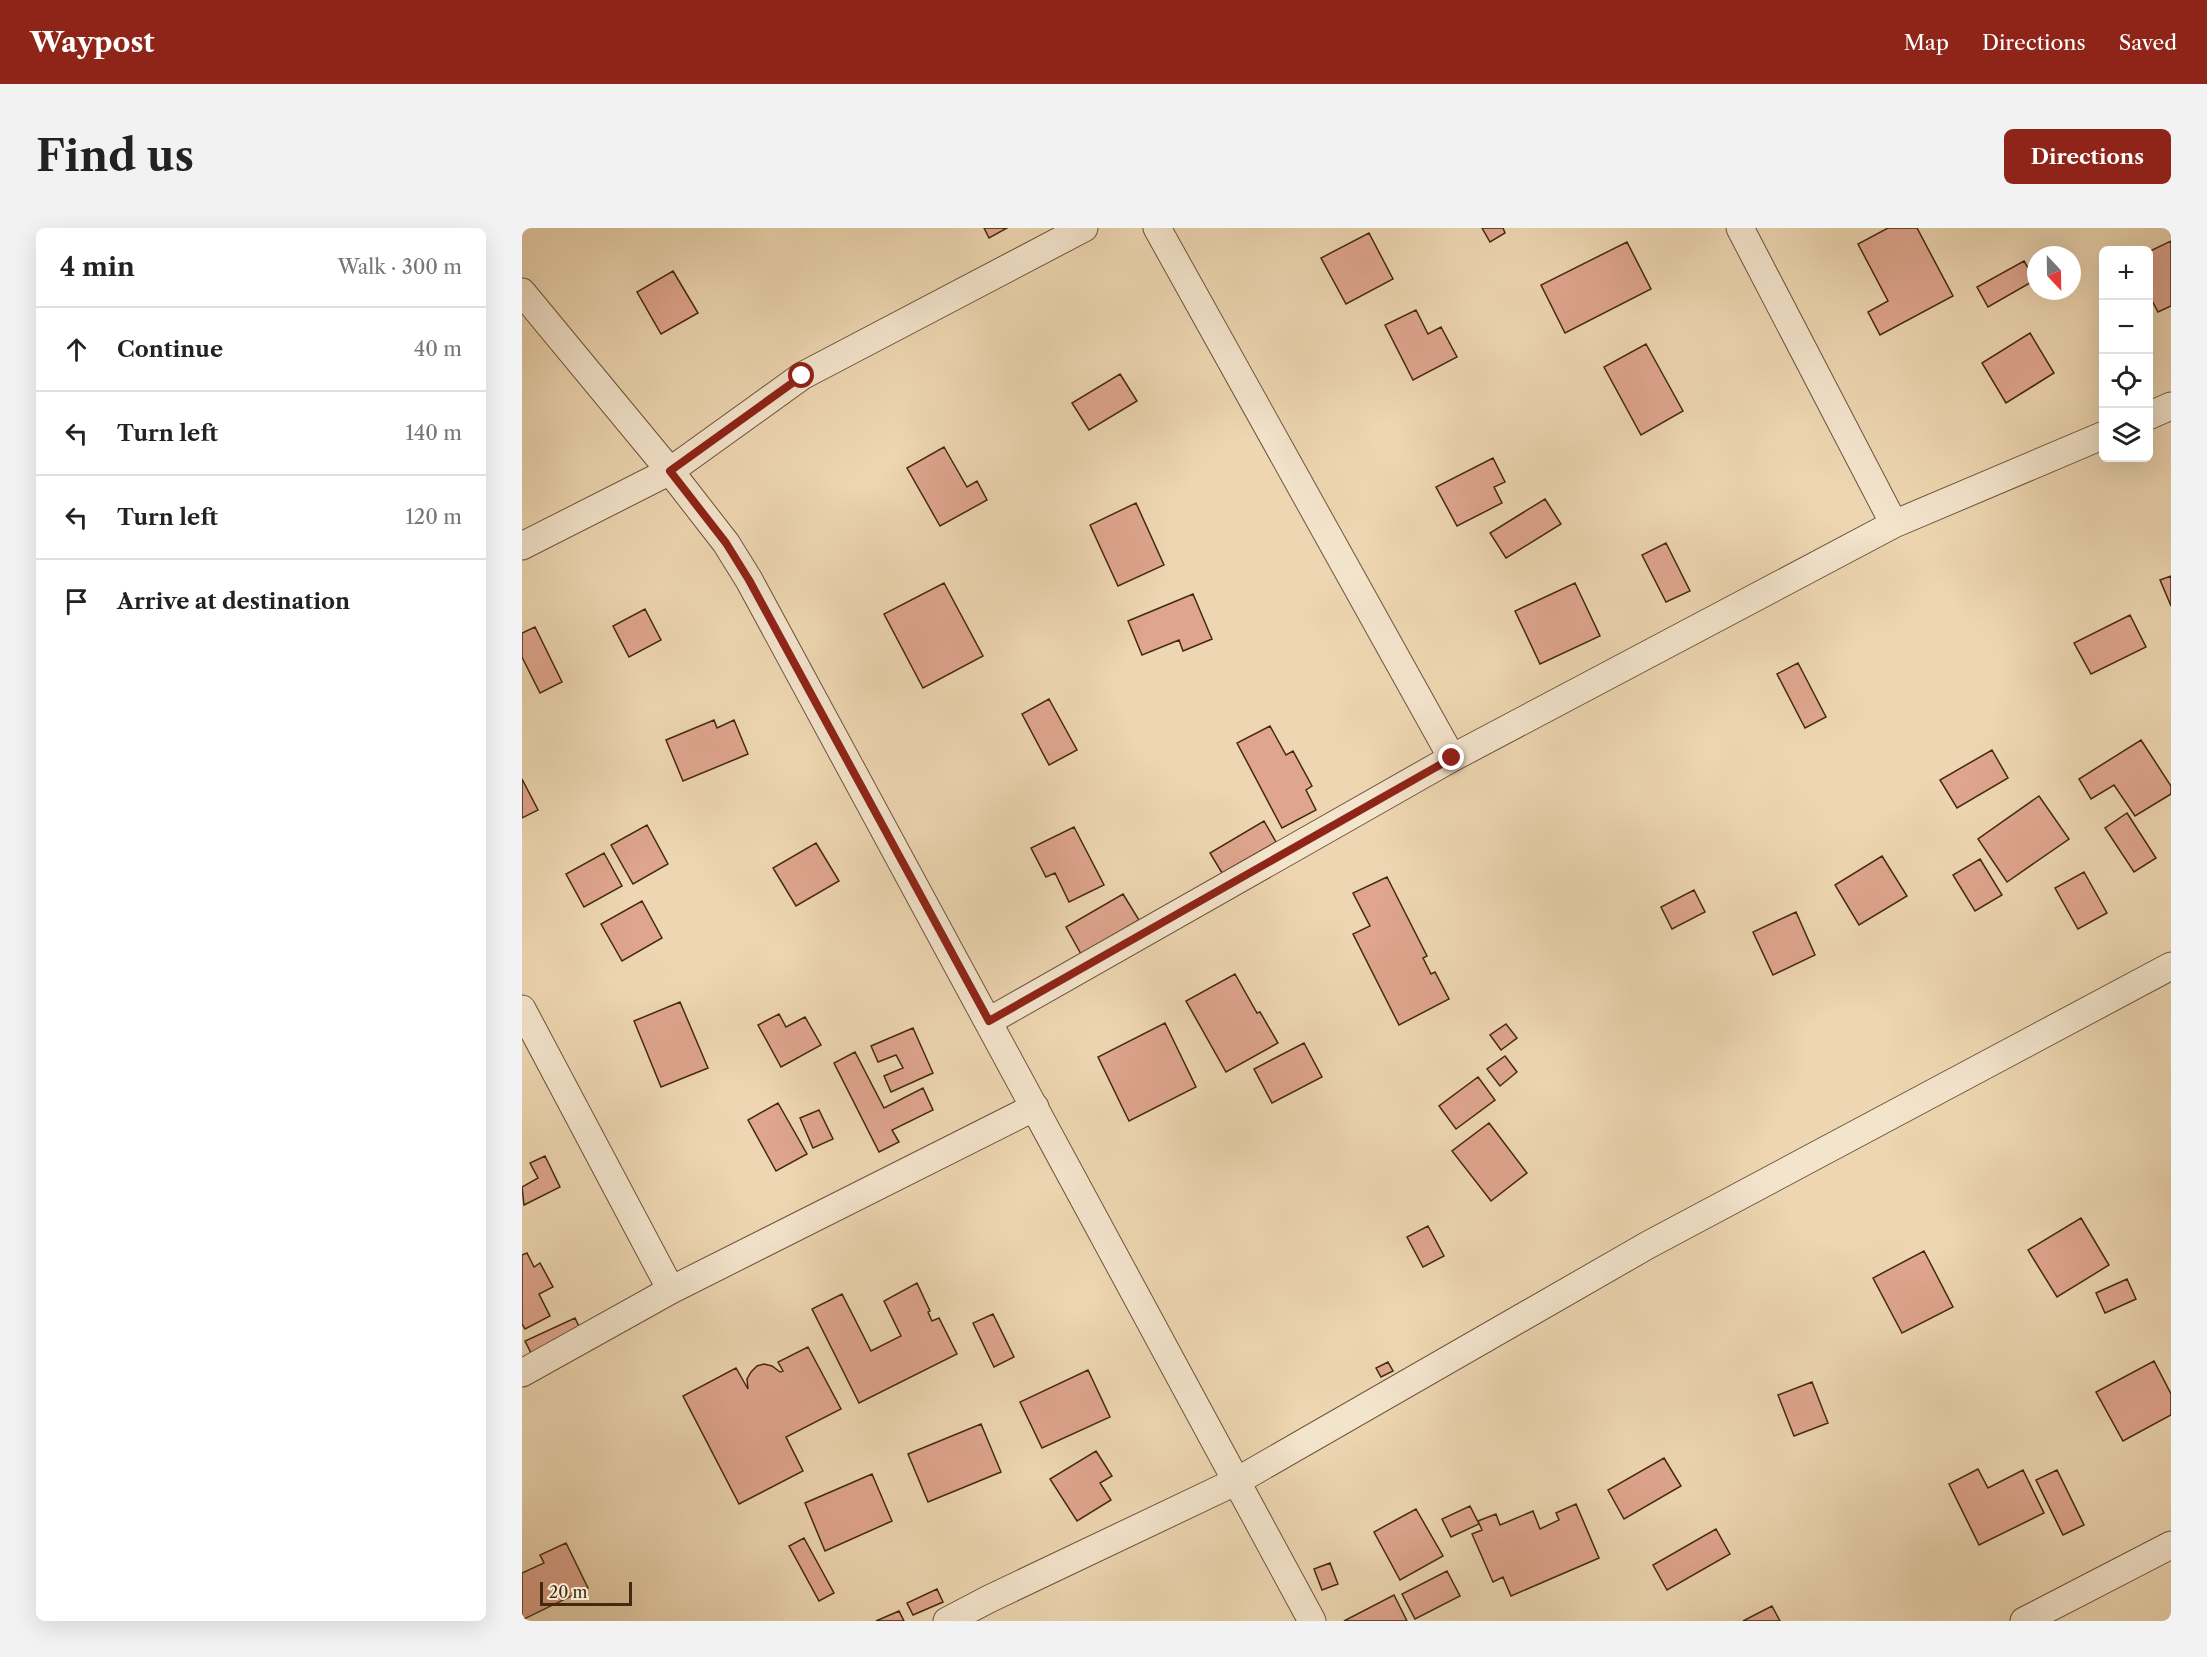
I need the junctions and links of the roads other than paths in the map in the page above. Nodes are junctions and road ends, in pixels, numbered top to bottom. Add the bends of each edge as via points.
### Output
1 (1084, 228) edge
2 (1157, 228) edge
3 (1740, 228) edge
4 (522, 292) edge
5 (2171, 406) edge
6 (2153, 414) edge
7 (2099, 437) edge
8 (670, 471) junction
9 (1894, 524) junction
10 (522, 546) edge
11 (1452, 758) junction
12 (2171, 966) edge
13 (522, 1009) edge
14 (989, 1021) junction
15 (1035, 1107) junction
16 (671, 1290) junction
17 (522, 1373) edge
18 (1237, 1481) junction
19 (2171, 1545) edge
20 (947, 1621) edge
21 (1312, 1621) edge
22 (2024, 1621) edge

1 - 8 street via 802,376
2 - 11 street
3 - 9 street
4 - 8 street
5 - 6 street
7 - 9 street
8 - 10 street
8 - 14 street via 726,543 749,580
9 - 11 street
11 - 14 street
12 - 18 street via 1648,1245
13 - 16 street
14 - 15 street
15 - 16 street
15 - 18 street
16 - 17 street
18 - 20 street
18 - 21 street
19 - 22 street

